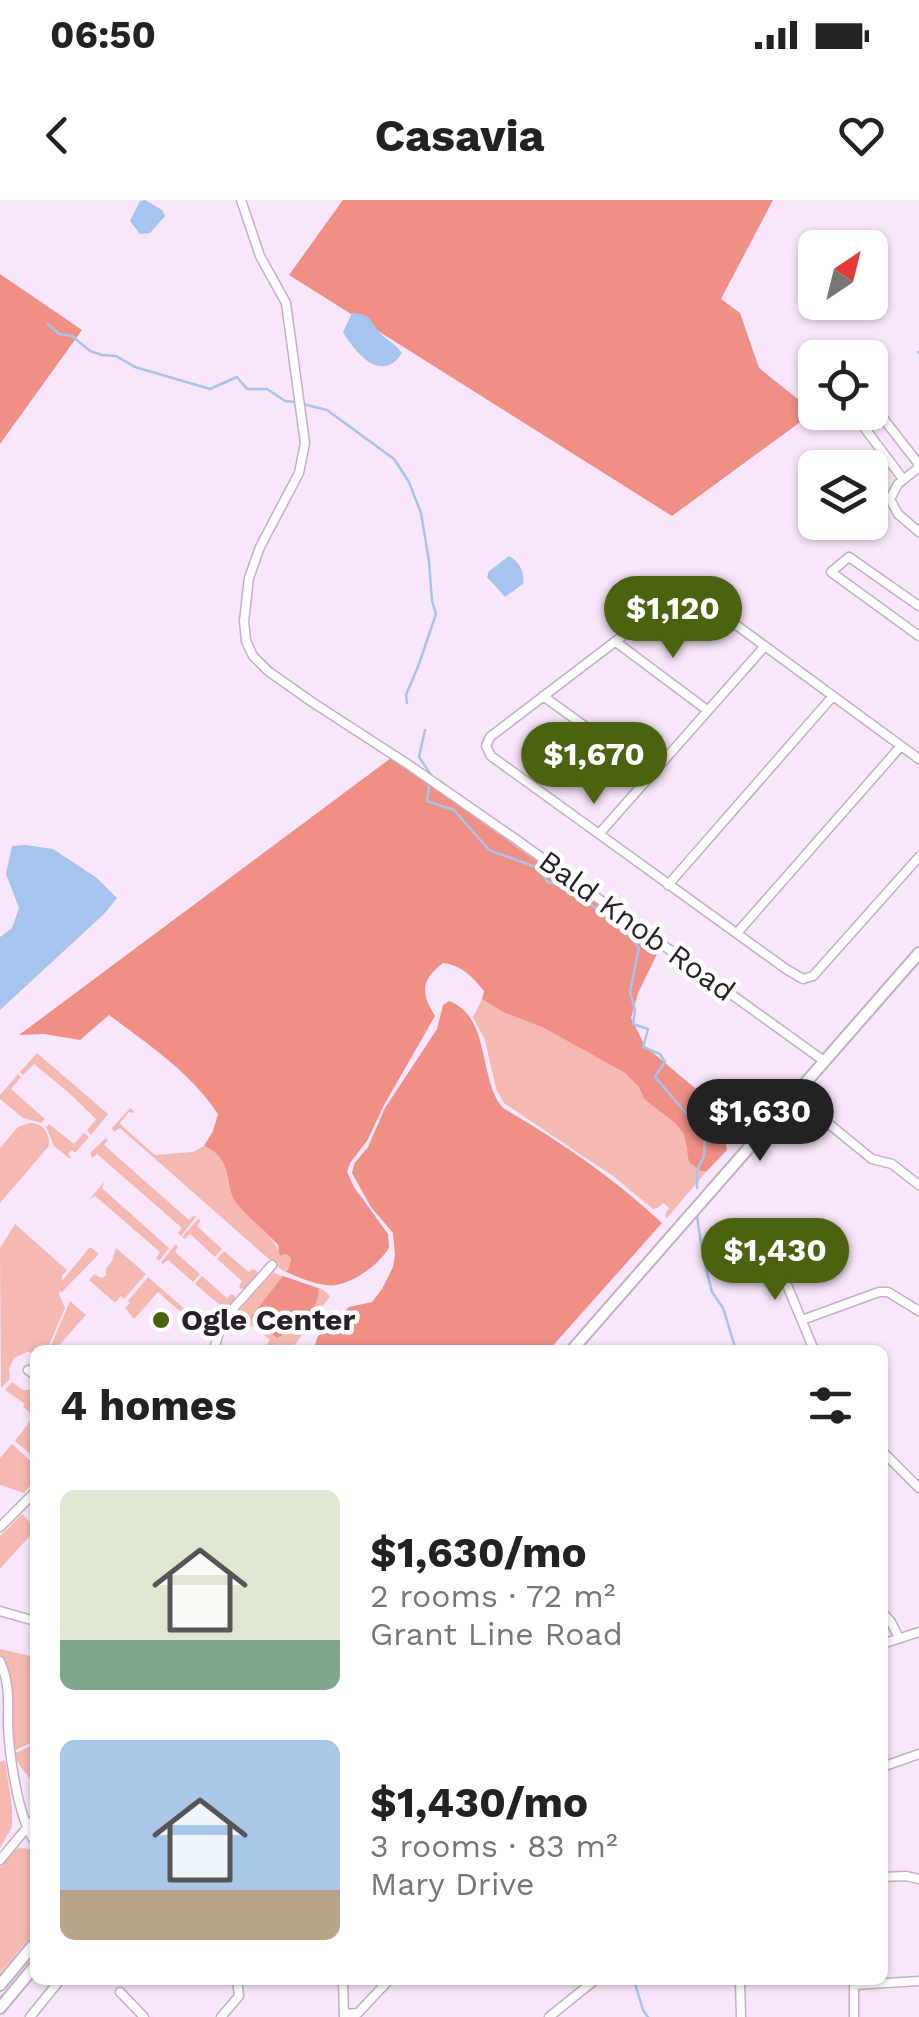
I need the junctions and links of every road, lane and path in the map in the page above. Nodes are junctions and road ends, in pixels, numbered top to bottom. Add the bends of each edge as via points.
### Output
1 (241, 200) edge
2 (888, 425) edge
3 (866, 430) edge
4 (903, 479) junction
5 (919, 532) edge
6 (919, 606) edge
7 (919, 636) edge
8 (616, 642) junction
9 (765, 646) junction
10 (543, 696) junction
11 (833, 696) junction
12 (707, 710) junction
13 (901, 746) junction
14 (919, 759) edge
15 (651, 774) junction
16 (599, 834) junction
17 (919, 858) edge
18 (668, 884) junction
19 (737, 933) junction
20 (919, 953) edge
21 (824, 1060) junction
22 (806, 1082) junction
23 (919, 1185) edge
24 (748, 1240) dead end
25 (272, 1266) dead end
26 (919, 1311) edge
27 (802, 1320) junction
28 (215, 1345) edge
29 (576, 1345) edge
30 (812, 1345) edge
31 (888, 1458) edge
32 (919, 1488) edge
33 (30, 1497) edge
34 (0, 1527) edge
35 (0, 1611) edge
36 (888, 1619) edge
37 (30, 1620) edge
38 (919, 1632) edge
39 (900, 1638) junction
40 (888, 1642) edge
41 (0, 1661) edge
42 (919, 1754) edge
43 (888, 1765) edge
44 (30, 1822) edge
45 (26, 1826) junction
46 (30, 1833) edge
47 (0, 1860) edge
48 (888, 1877) edge
49 (919, 1879) edge
50 (30, 1950) edge
51 (30, 1972) edge
52 (919, 1980) edge
53 (888, 1981) edge
54 (0, 1985) edge
55 (56, 1985) edge
56 (238, 1985) edge
57 (343, 1985) edge
58 (384, 1985) edge
59 (589, 1985) edge
60 (740, 1985) edge
61 (854, 1985) edge
62 (120, 1992) dead end
63 (0, 2008) edge
64 (344, 2016) edge
65 (30, 2017) edge
66 (144, 2017) edge
67 (221, 2017) edge
68 (549, 2017) edge
69 (740, 2017) edge
70 (854, 2017) edge

1 - 21 street, Bald Knob Road via 260,256 286,303 304,433 299,472 249,578 244,621 252,656
2 - 4 street via 918,463
3 - 4 street
4 - 5 street via 890,498
6 - 7 street via 850,556 831,572
8 - 9 street via 688,593
8 - 10 street
8 - 12 street
9 - 11 street
9 - 12 street
10 - 15 street
10 - 16 street via 486,742 487,752
11 - 13 street
11 - 18 street
12 - 15 street
13 - 14 street
13 - 19 street
15 - 16 street
16 - 18 street
17 - 19 street via 808,979
18 - 19 street
20 - 21 main road
21 - 22 main road
22 - 23 street via 823,1096 824,1120
22 - 29 main road
24 - 27 street via 778,1261
25 - 28 street via 222,1321
26 - 27 street via 878,1292
27 - 30 street
31 - 32 street
33 - 34 street
35 - 37 street
36 - 39 street
38 - 39 street
39 - 40 street
41 - 45 street via 9,1685 9,1740
42 - 43 street
44 - 45 street
45 - 46 street
45 - 47 street
48 - 49 street
50 - 54 main road
51 - 63 main road
52 - 53 street
55 - 65 street
56 - 67 street via 239,1996
57 - 64 street
58 - 64 street via 358,2013
59 - 68 street
60 - 69 street
61 - 70 street
62 - 66 street

